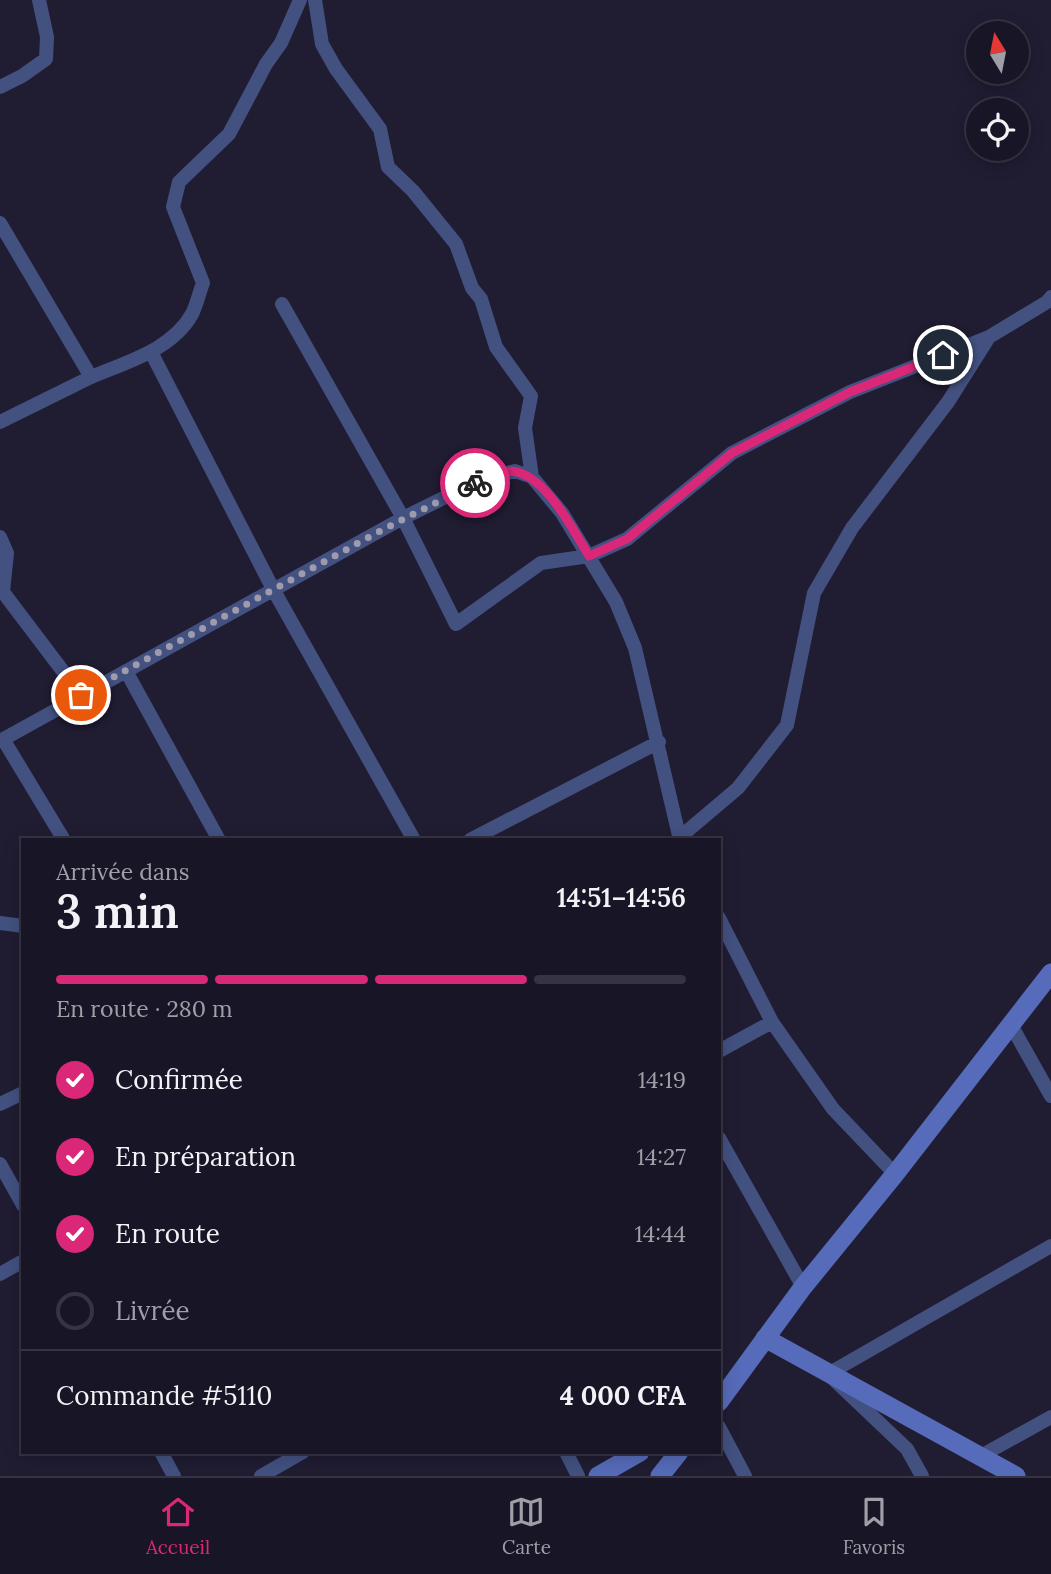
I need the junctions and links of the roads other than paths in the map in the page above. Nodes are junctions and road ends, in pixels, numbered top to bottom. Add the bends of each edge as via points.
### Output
1 (39, 0) edge
2 (300, 0) edge
3 (315, 0) edge
4 (0, 86) edge
5 (0, 223) edge
6 (1051, 297) edge
7 (282, 304) dead end
8 (989, 337) junction
9 (150, 352) junction
10 (91, 377) junction
11 (0, 422) edge
12 (532, 477) junction
13 (403, 518) junction
14 (0, 537) edge
15 (589, 556) junction
16 (273, 589) junction
17 (2, 596) edge
18 (126, 671) junction
19 (81, 695) junction
20 (2, 740) edge
21 (659, 742) junction
22 (63, 838) edge
23 (218, 838) edge
24 (413, 838) edge
25 (474, 838) edge
26 (680, 838) edge
27 (681, 838) edge
28 (721, 922) edge
29 (0, 923) edge
30 (21, 926) edge
31 (1051, 973) edge
32 (772, 1022) junction
33 (1011, 1024) junction
34 (721, 1050) edge
35 (21, 1094) edge
36 (1051, 1096) edge
37 (0, 1104) edge
38 (721, 1142) edge
39 (0, 1164) edge
40 (895, 1174) junction
41 (21, 1201) edge
42 (1051, 1246) edge
43 (21, 1262) edge
44 (0, 1273) edge
45 (803, 1287) junction
46 (765, 1338) junction
47 (828, 1374) junction
48 (721, 1399) edge
49 (1051, 1417) edge
50 (721, 1431) edge
51 (162, 1454) edge
52 (300, 1454) edge
53 (567, 1454) edge
54 (636, 1454) edge
55 (678, 1454) edge
56 (979, 1457) junction
57 (174, 1476) edge
58 (261, 1476) edge
59 (579, 1476) edge
60 (598, 1476) edge
61 (660, 1476) edge
62 (745, 1476) edge
63 (922, 1476) edge
64 (1016, 1476) edge

1 - 4 street via 47,37 46,59
2 - 9 street via 229,134 179,182 173,207 203,283 192,314
3 - 12 street via 322,44 380,130 388,166 456,244 496,347 531,396 525,428
5 - 10 street
6 - 8 street
7 - 13 street
8 - 15 street via 850,392 732,453 627,539
8 - 27 street via 947,402 852,528 814,593 787,725 738,788
9 - 10 street
9 - 16 street
10 - 11 street
12 - 13 street via 514,471 482,479
12 - 15 street
13 - 15 street via 456,624 541,563
13 - 16 street
14 - 17 street via 7,553
15 - 21 street via 616,602 635,648
16 - 18 street
16 - 24 street
17 - 19 street
18 - 19 street
18 - 23 street
19 - 20 street
20 - 22 street
21 - 25 street
21 - 26 street
28 - 32 street
29 - 30 street
31 - 33 street
32 - 34 street
32 - 40 street via 833,1109
33 - 36 street
33 - 40 street
35 - 37 street
38 - 45 street
39 - 41 street
40 - 45 street
42 - 47 street
43 - 44 street
45 - 46 street
46 - 47 street
46 - 48 street
47 - 56 street
47 - 63 street via 907,1449
49 - 56 street
50 - 62 street
51 - 57 street
52 - 58 street
53 - 59 street
54 - 60 street
55 - 61 street
56 - 64 street

